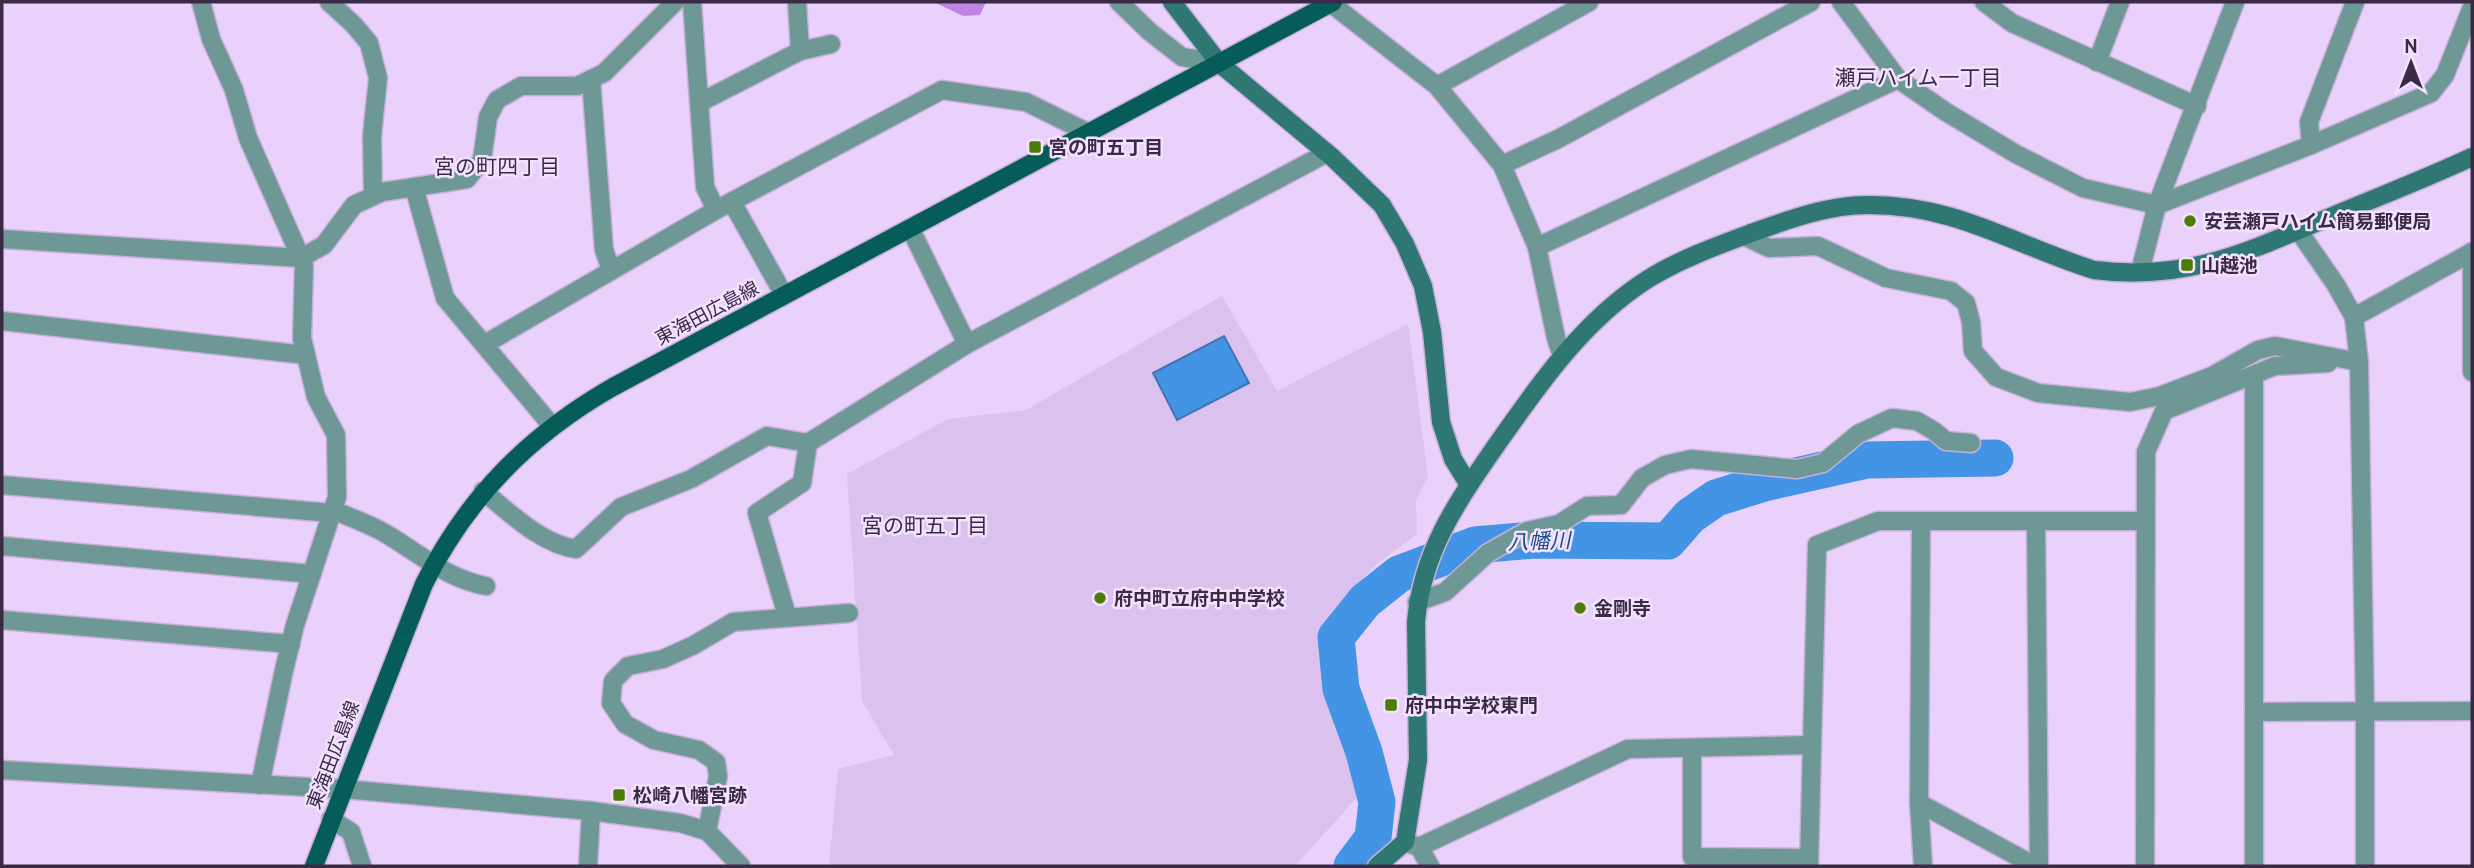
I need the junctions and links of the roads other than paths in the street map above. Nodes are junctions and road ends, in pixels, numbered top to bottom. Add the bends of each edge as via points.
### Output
1 (201, 2) edge
2 (329, 2) edge
3 (675, 2) edge
4 (692, 2) edge
5 (797, 2) edge
6 (1119, 2) edge
7 (1172, 2) edge
8 (1331, 2) edge
9 (1589, 2) edge
10 (1811, 2) edge
11 (1841, 2) edge
12 (1984, 2) edge
13 (2120, 2) edge
14 (2235, 2) edge
15 (2355, 2) edge
16 (2472, 6) edge
17 (831, 44) dead end
18 (800, 51) junction
19 (2097, 62) junction
20 (1219, 63) junction
21 (591, 79) junction
22 (1898, 79) junction
23 (1437, 86) junction
24 (699, 103) junction
25 (2197, 106) junction
26 (1087, 132) junction
27 (2311, 145) junction
28 (1327, 153) junction
29 (2472, 157) edge
30 (1502, 165) junction
31 (414, 187) junction
32 (373, 196) junction
33 (2157, 205) junction
34 (724, 206) junction
35 (910, 228) junction
36 (2298, 230) junction
37 (1744, 236) junction
38 (2, 239) edge
39 (1537, 247) junction
40 (2472, 252) edge
41 (300, 258) junction
42 (611, 270) junction
43 (2140, 272) junction
44 (784, 295) junction
45 (2354, 317) junction
46 (2, 321) edge
47 (485, 344) junction
48 (967, 344) junction
49 (306, 355) junction
50 (1562, 356) junction
51 (2359, 362) junction
52 (2472, 372) edge
53 (2254, 375) junction
54 (552, 426) junction
55 (808, 443) junction
56 (1971, 443) dead end
57 (2, 485) edge
58 (1469, 485) junction
59 (483, 491) junction
60 (332, 512) junction
61 (2036, 521) junction
62 (2145, 521) junction
63 (1921, 522) junction
64 (2, 546) edge
65 (433, 566) junction
66 (312, 574) junction
67 (486, 586) dead end
68 (1418, 602) junction
69 (849, 613) dead end
70 (787, 616) junction
71 (2, 620) edge
72 (290, 644) junction
73 (2472, 711) edge
74 (2254, 712) junction
75 (2365, 712) junction
76 (1811, 745) junction
77 (1692, 748) junction
78 (2, 770) edge
79 (260, 785) junction
80 (343, 789) junction
81 (1919, 803) junction
82 (592, 811) junction
83 (331, 819) junction
84 (707, 831) junction
85 (1412, 844) junction
86 (1809, 862) edge
87 (314, 866) edge
88 (362, 866) edge
89 (587, 866) edge
90 (741, 866) edge
91 (1377, 866) edge
92 (1430, 866) edge
93 (1923, 866) edge
94 (2037, 866) edge
95 (2145, 866) edge
96 (2254, 866) edge
97 (2365, 866) edge

1 - 41 street via 248,138
2 - 32 street via 369,43 378,78 372,136
3 - 21 street via 604,73
4 - 24 street
5 - 18 street
6 - 20 street via 1182,57
7 - 20 street
8 - 20 main road, 東海田広島線
8 - 23 street
9 - 23 street
10 - 30 street
11 - 22 street
12 - 19 street via 2012,23
13 - 19 street
14 - 25 street
15 - 27 street via 2309,122
16 - 27 street via 2445,75 2431,93
17 - 18 street
18 - 24 street
19 - 25 street
20 - 26 main road, 東海田広島線
20 - 28 street
21 - 31 street via 577,86 521,86 497,100 488,117 482,160 467,179
21 - 42 street via 604,250
22 - 33 street via 2016,154 2083,188
22 - 39 street
23 - 30 street
24 - 34 street via 705,187
25 - 33 street
26 - 34 street via 1026,102 942,90
26 - 35 main road, 東海田広島線
27 - 33 street
28 - 48 street
28 - 58 street via 1382,205 1419,276 1432,332 1441,422 1453,460
29 - 36 street
30 - 39 street
31 - 32 street
31 - 47 street via 445,298
32 - 41 street via 354,205 324,244
33 - 43 street
34 - 42 street
34 - 44 street
35 - 44 main road, 東海田広島線
35 - 48 street
36 - 43 street via 2210,264
36 - 45 street
37 - 43 street via 1829,209 1899,205 1967,220 2094,270
37 - 50 street via 1651,277 1599,317
37 - 51 street via 1769,248 1818,246 1886,278 1951,291 1966,303 1973,351 1996,377 2038,393 2130,402 2160,396 2275,346
38 - 41 street
39 - 50 street
40 - 45 street
40 - 52 street
41 - 49 street via 304,265 302,338
42 - 47 street
44 - 54 main road, 東海田広島線 via 613,387
45 - 51 street
46 - 49 street
47 - 54 street
48 - 55 street
49 - 60 street via 316,397 335,435 337,497
50 - 58 street
51 - 53 street via 2274,366
51 - 75 street
53 - 62 street via 2164,411 2146,453
53 - 74 street
54 - 59 main road, 東海田広島線
55 - 59 street via 767,436 691,479 621,507 576,549 562,547
55 - 70 street via 802,483 757,513
56 - 68 street via 1946,441 1917,421 1892,418 1858,434 1823,463 1797,469 1691,460 1665,465 1642,478 1621,505 1587,506 1559,524 1527,531 1489,553 1445,592
57 - 60 street
58 - 68 street via 1432,550
59 - 65 main road, 東海田広島線
60 - 65 street via 387,534
60 - 66 street
61 - 62 street
61 - 63 street
61 - 94 street
62 - 95 street
63 - 76 street via 1878,522 1817,545
63 - 81 street
64 - 66 street
65 - 67 street
65 - 80 main road, 東海田広島線
66 - 72 street
68 - 85 street via 1418,760
69 - 70 street
70 - 84 street via 733,622 663,659 628,666 612,681 611,703 625,724 654,740 699,750 716,762 718,776
71 - 72 street
72 - 79 street
73 - 75 street
74 - 75 street
74 - 96 street
75 - 97 street
76 - 77 street
76 - 86 street
77 - 85 street via 1628,749
77 - 86 street via 1692,857
78 - 79 street
79 - 80 street
80 - 82 street
80 - 83 main road, 東海田広島線
81 - 93 street
81 - 94 street
82 - 84 street
82 - 89 street
83 - 87 main road, 東海田広島線
83 - 88 street via 351,832
84 - 90 street
85 - 91 street
85 - 92 street

